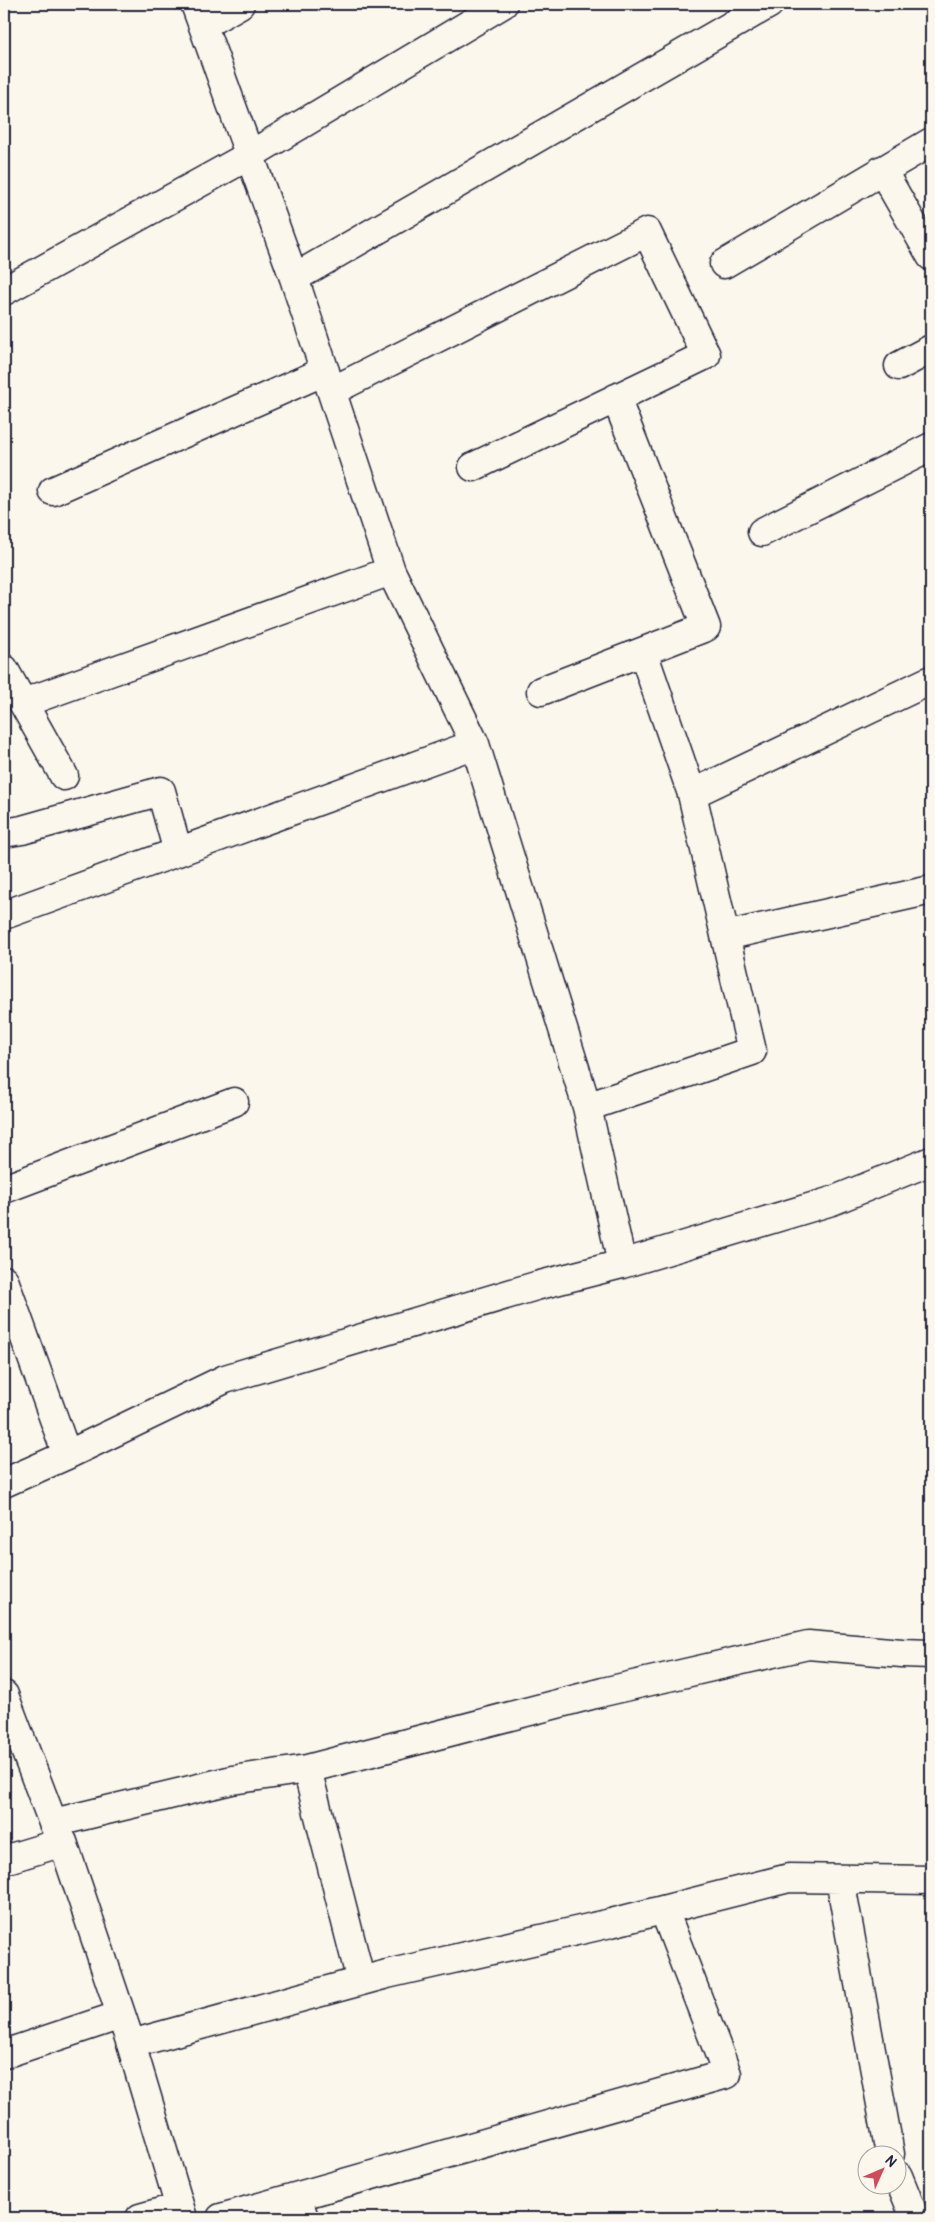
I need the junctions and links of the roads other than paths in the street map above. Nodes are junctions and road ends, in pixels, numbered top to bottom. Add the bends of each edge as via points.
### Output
1 (240, 4) edge
2 (503, 4) edge
3 (769, 4) edge
4 (199, 14) edge
5 (931, 142) edge
6 (250, 155) junction
7 (882, 170) junction
8 (931, 256) edge
9 (724, 264) dead end
10 (294, 278) junction
11 (4, 290) edge
12 (931, 349) edge
13 (899, 366) dead end
14 (328, 381) junction
15 (616, 398) junction
16 (931, 447) edge
17 (473, 467) dead end
18 (53, 491) dead end
19 (762, 532) dead end
20 (390, 571) junction
21 (643, 652) junction
22 (4, 669) edge
23 (931, 680) edge
24 (541, 691) dead end
25 (23, 702) junction
26 (475, 744) junction
27 (64, 776) dead end
28 (692, 794) junction
29 (4, 833) edge
30 (178, 852) junction
31 (931, 890) edge
32 (4, 915) edge
33 (725, 936) junction
34 (234, 1102) dead end
35 (587, 1107) junction
36 (931, 1163) edge
37 (4, 1190) edge
38 (622, 1264) junction
39 (4, 1280) edge
40 (66, 1456) junction
41 (4, 1483) edge
42 (931, 1654) edge
43 (4, 1695) edge
44 (307, 1769) junction
45 (58, 1833) junction
46 (4, 1860) edge
47 (840, 1879) junction
48 (931, 1880) edge
49 (664, 1910) junction
50 (361, 1981) junction
51 (120, 2014) junction
52 (131, 2044) junction
53 (4, 2054) edge
54 (888, 2144) edge
55 (905, 2194) edge
56 (300, 2207) edge
57 (181, 2213) edge
58 (140, 2218) edge
59 (221, 2218) edge
60 (914, 2218) edge

1 - 4 street
2 - 6 street
3 - 10 street
4 - 6 street
5 - 7 street
6 - 10 street
6 - 11 street
7 - 8 street
7 - 9 street
10 - 14 street
12 - 13 street
14 - 15 street via 647,232 706,355
14 - 18 street
14 - 20 street
15 - 17 street
15 - 21 street via 706,628
16 - 19 street
20 - 25 street
20 - 26 street
21 - 24 street
21 - 28 street
22 - 25 street
23 - 28 street
25 - 27 street
26 - 30 street
26 - 35 street
28 - 33 street
29 - 30 street via 161,791
30 - 32 street
31 - 33 street
33 - 35 street via 752,1051
34 - 37 street
35 - 38 street
36 - 38 street via 832,1201
38 - 40 street via 536,1286 225,1379
39 - 40 street
40 - 41 street
42 - 44 street via 808,1645 603,1692
43 - 45 street
44 - 45 street via 232,1780
44 - 50 street
45 - 46 street
45 - 51 street
47 - 48 street
47 - 49 street via 789,1878
47 - 54 street
49 - 50 street
49 - 56 street via 727,2074
50 - 52 street
51 - 52 street
51 - 53 street
52 - 57 street
55 - 60 street
56 - 59 street
57 - 58 street

